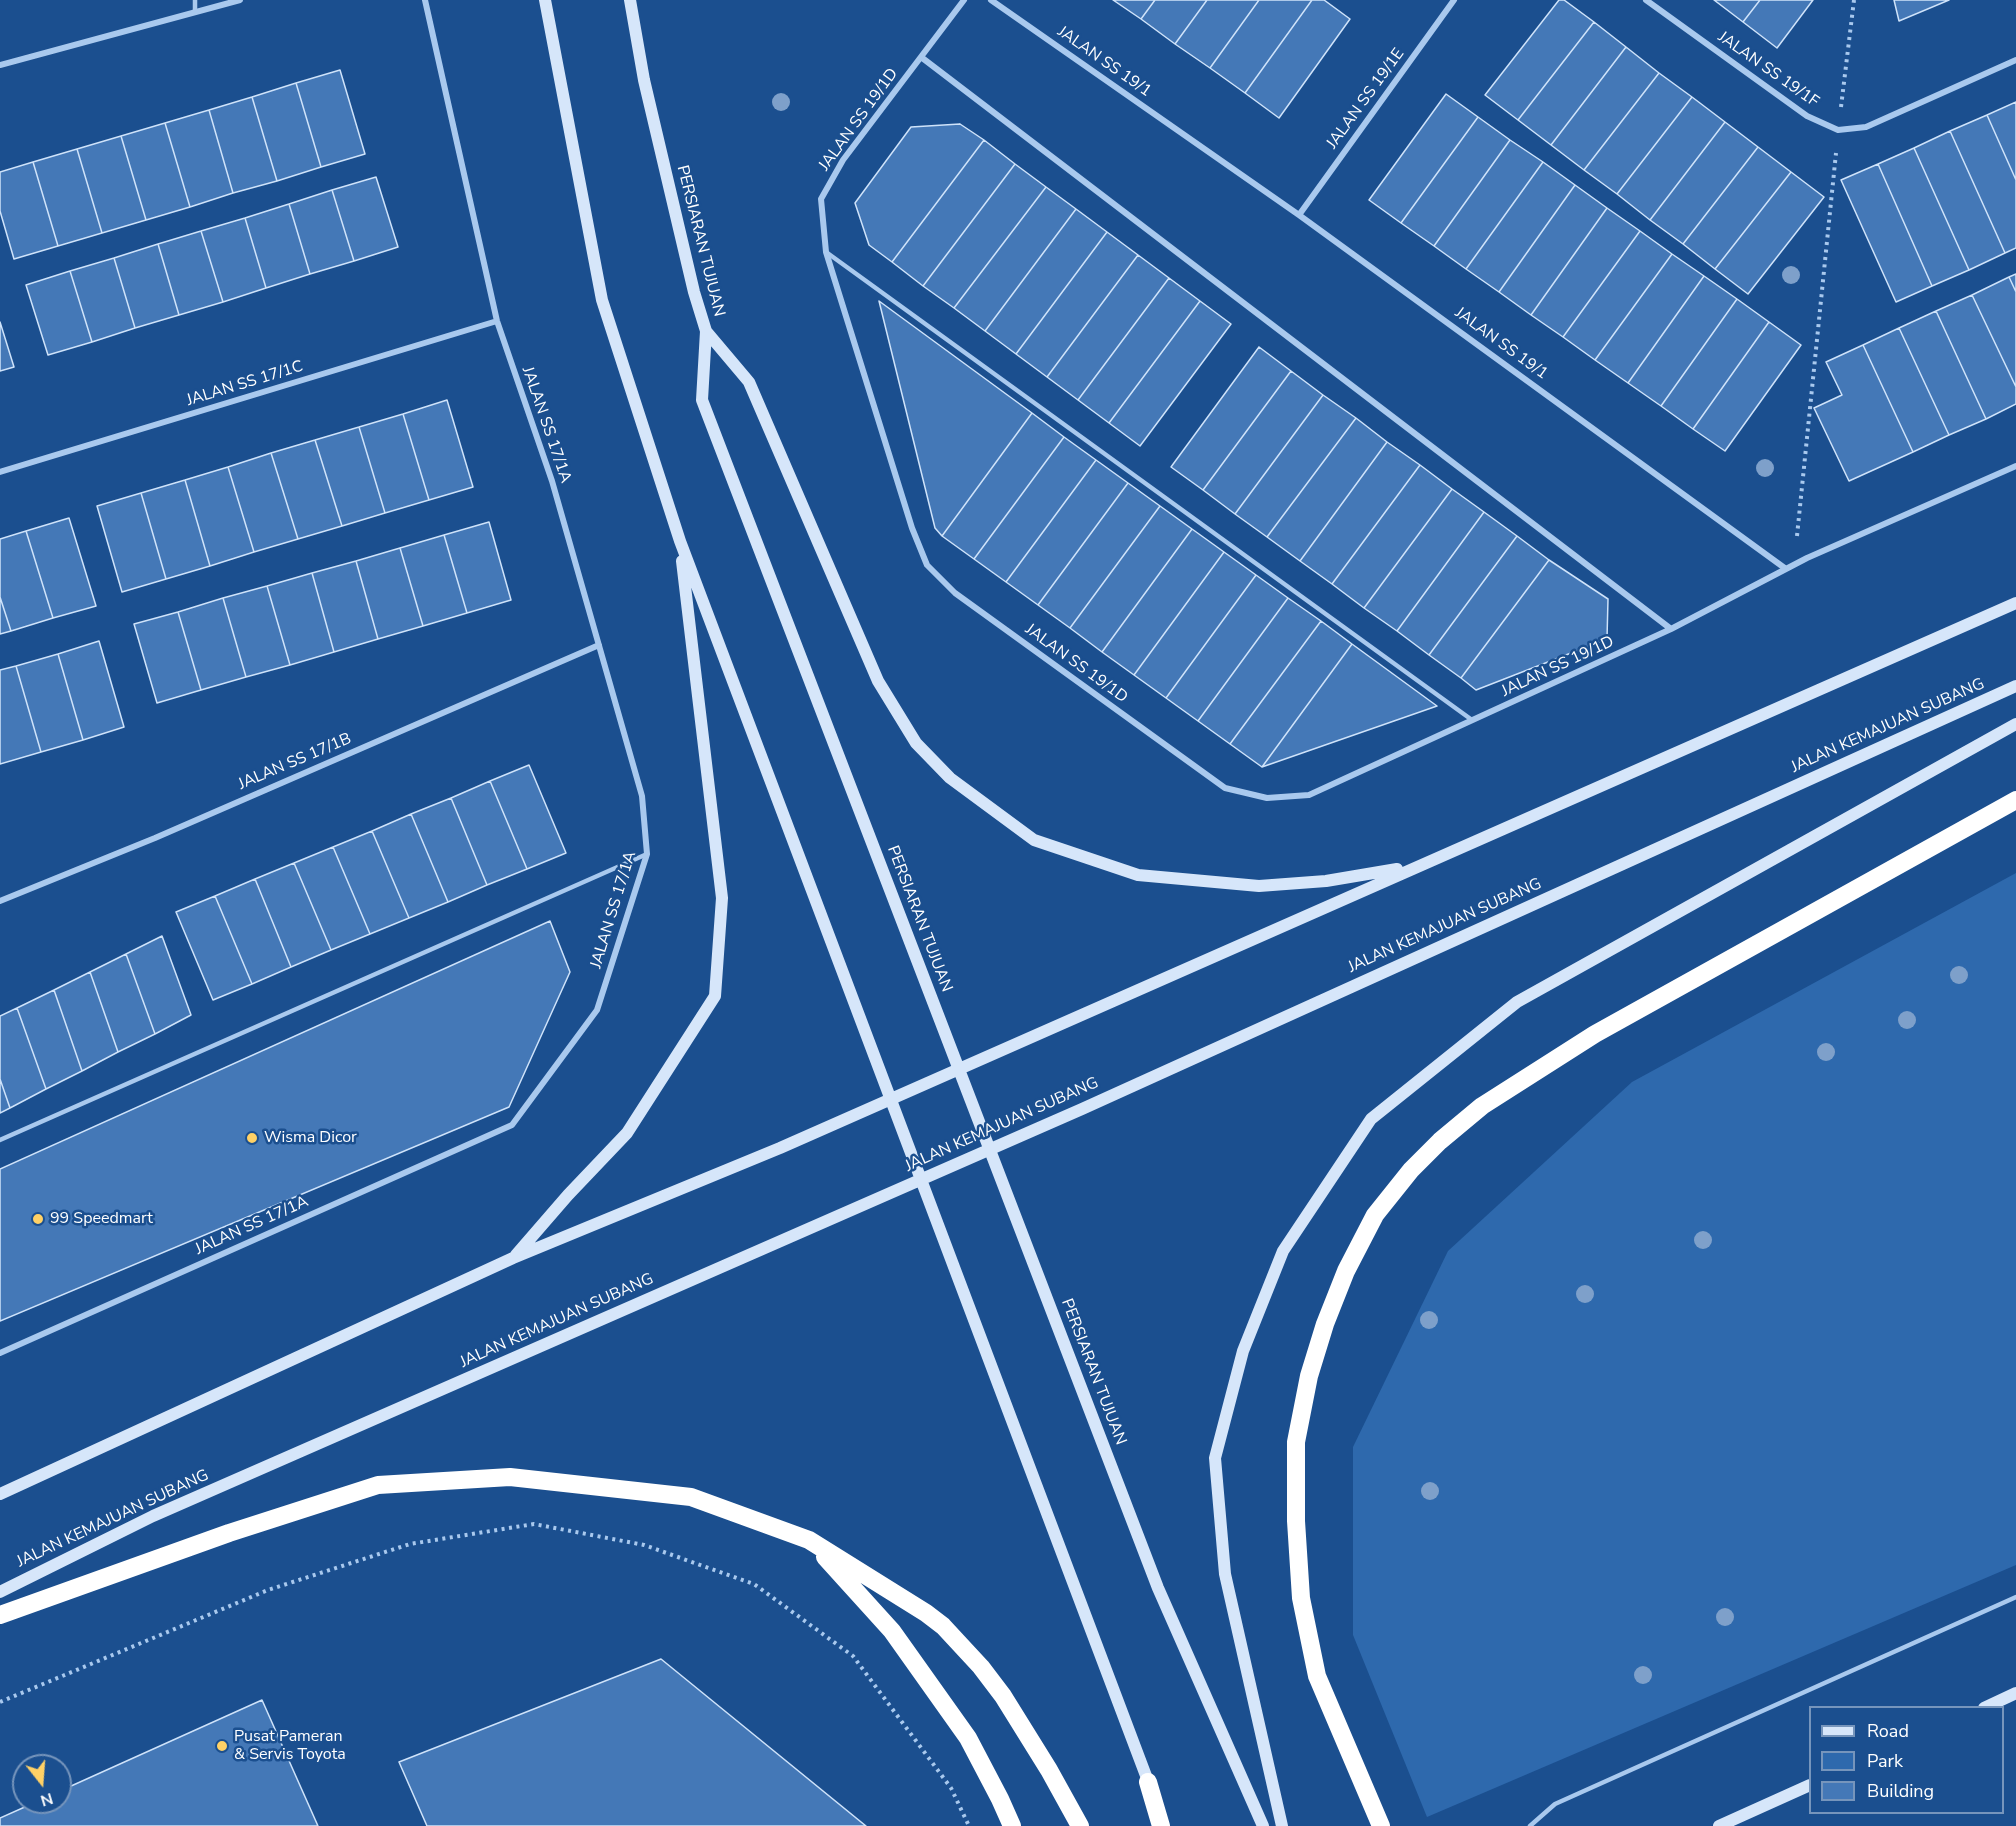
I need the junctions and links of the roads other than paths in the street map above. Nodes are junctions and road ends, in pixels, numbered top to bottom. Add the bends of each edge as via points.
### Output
1 (195, 0) edge
2 (240, 0) edge
3 (425, 0) edge
4 (545, 0) edge
5 (630, 0) edge
6 (964, 0) edge
7 (992, 0) edge
8 (1454, 0) edge
9 (1646, 0) edge
10 (195, 12) junction
11 (921, 57) junction
12 (2016, 60) edge
13 (0, 66) edge
14 (1299, 215) junction
15 (826, 252) junction
16 (497, 321) junction
17 (706, 331) junction
18 (2016, 466) edge
19 (0, 472) edge
20 (680, 541) junction
21 (1786, 568) junction
22 (2016, 603) edge
23 (1671, 629) junction
24 (599, 645) junction
25 (2016, 686) edge
26 (1472, 720) junction
27 (2016, 724) edge
28 (2016, 800) edge
29 (647, 854) junction
30 (1417, 866) junction
31 (0, 901) edge
32 (0, 1140) edge
33 (513, 1258) junction
34 (0, 1353) edge
35 (0, 1494) edge
36 (809, 1540) junction
37 (0, 1592) edge
38 (2016, 1598) edge
39 (0, 1615) edge
40 (2016, 1693) edge
41 (1986, 1706) edge
42 (1148, 1782) junction
43 (1809, 1785) edge
44 (1012, 1826) edge
45 (1080, 1826) edge
46 (1161, 1826) edge
47 (1167, 1826) edge
48 (1263, 1826) edge
49 (1282, 1826) edge
50 (1381, 1826) edge
51 (1530, 1826) edge
52 (1719, 1826) edge

1 - 10 lane
2 - 10 street
3 - 16 street, JALAN SS 17/1A
4 - 20 main road via 602,300
5 - 17 main road, PERSIARAN TUJUAN via 644,81
6 - 11 street, JALAN SS 19/1D
7 - 14 street, JALAN SS 19/1
8 - 14 street, JALAN SS 19/1E
9 - 12 street, JALAN SS 19/1F via 1807,116 1838,130 1866,127
10 - 13 street
11 - 15 street, JALAN SS 19/1D via 843,160 821,199
11 - 23 street
14 - 21 street, JALAN SS 19/1
15 - 26 lane
15 - 26 street, JALAN SS 19/1D via 912,528 927,565 954,593 1225,788 1267,798 1309,795
16 - 19 street, JALAN SS 17/1C
16 - 24 street, JALAN SS 17/1A via 552,481
17 - 30 main road via 749,382 878,681 916,743 950,778 1034,840 1138,875 1259,886 1326,881
17 - 48 main road, PERSIARAN TUJUAN via 702,400 1158,1588
18 - 21 street
20 - 33 main road via 722,898 715,996 627,1133
20 - 42 main road
21 - 23 street, JALAN SS 19/1D
22 - 30 main road
23 - 26 street, JALAN SS 19/1D
24 - 29 street, JALAN SS 17/1A via 642,796
24 - 31 street, JALAN SS 17/1B
25 - 37 main road, JALAN KEMAJUAN SUBANG via 1082,1108 153,1516
27 - 49 main road via 1517,1002 1371,1119 1283,1251 1243,1351 1215,1458 1225,1574
28 - 50 highway via 1595,1034 1482,1106 1411,1170 1375,1215 1346,1271 1309,1376 1296,1442 1296,1521 1300,1598 1317,1676
29 - 32 lane
29 - 34 street, JALAN SS 17/1A via 597,1011 512,1125
30 - 33 main road via 780,1148
33 - 35 main road
36 - 39 highway via 691,1497 510,1477 378,1485 229,1533
36 - 44 highway via 892,1630 968,1738
36 - 45 highway via 926,1613 981,1666 1049,1770
38 - 51 lane via 1556,1804
40 - 41 main road
42 - 46 highway
42 - 47 main road
43 - 52 main road

